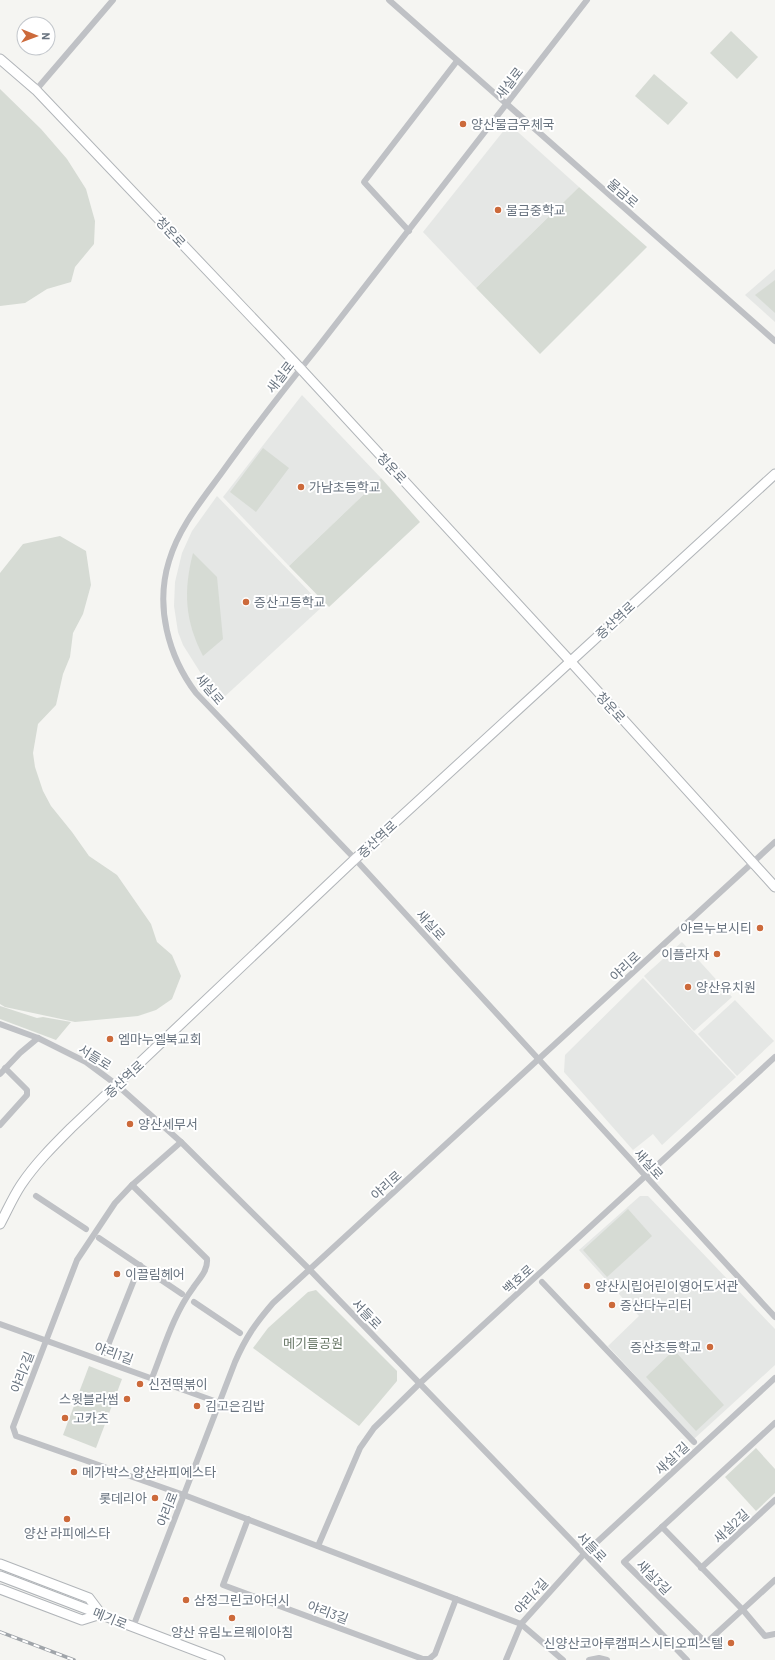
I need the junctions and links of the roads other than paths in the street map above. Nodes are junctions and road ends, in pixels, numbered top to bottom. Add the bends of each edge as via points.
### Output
1 (113, 0) edge
2 (389, 0) edge
3 (587, 0) edge
4 (0, 59) edge
5 (457, 61) junction
6 (36, 90) junction
7 (506, 104) junction
8 (409, 231) junction
9 (775, 341) edge
10 (301, 369) junction
11 (775, 474) edge
12 (571, 662) junction
13 (775, 842) edge
14 (356, 859) junction
15 (753, 863) junction
16 (775, 887) edge
17 (0, 1024) edge
18 (38, 1038) junction
19 (775, 1057) edge
20 (539, 1060) junction
21 (5, 1068) junction
22 (0, 1074) edge
23 (118, 1085) junction
24 (0, 1125) edge
25 (182, 1142) junction
26 (646, 1176) junction
27 (132, 1185) junction
28 (36, 1196) dead end
29 (0, 1224) edge
30 (86, 1229) dead end
31 (99, 1238) dead end
32 (140, 1265) junction
33 (310, 1270) junction
34 (542, 1282) dead end
35 (182, 1294) dead end
36 (194, 1302) dead end
37 (775, 1317) edge
38 (0, 1324) edge
39 (240, 1332) dead end
40 (46, 1340) junction
41 (105, 1353) dead end
42 (152, 1378) junction
43 (775, 1378) edge
44 (419, 1384) junction
45 (220, 1403) junction
46 (775, 1423) edge
47 (694, 1442) dead end
48 (184, 1495) junction
49 (775, 1500) edge
50 (248, 1519) junction
51 (662, 1527) junction
52 (318, 1546) junction
53 (584, 1554) junction
54 (0, 1564) edge
55 (701, 1568) junction
56 (0, 1576) edge
57 (775, 1580) edge
58 (0, 1589) edge
59 (456, 1599) junction
60 (743, 1610) junction
61 (101, 1614) junction
62 (520, 1624) junction
63 (133, 1627) junction
64 (775, 1634) edge
65 (220, 1660) edge
66 (506, 1660) edge
67 (563, 1660) edge
68 (589, 1660) edge
69 (607, 1660) edge
70 (687, 1660) edge

1 - 6 street
2 - 5 street, 물금로
3 - 7 street, 새실로
4 - 6 street, 청운로
5 - 7 street, 물금로
5 - 8 street via 364,182
6 - 10 street, 청운로
7 - 8 street, 새실로
7 - 9 street, 물금로
8 - 10 street, 새실로
10 - 12 street, 청운로
10 - 14 street, 새실로 via 242,445 181,532 168,568 163,593 164,610 174,655 196,693
11 - 12 street, 증산역로
12 - 14 street, 증산역로
12 - 15 street, 청운로
13 - 15 street, 야리로
14 - 20 street, 새실로
14 - 23 street, 증산역로
15 - 16 street, 청운로
15 - 20 street, 야리로
17 - 18 street, 서들로
18 - 21 street
18 - 23 street, 서들로 via 86,1062
19 - 26 street, 백호로
20 - 26 street, 새실로
20 - 33 street, 야리로
21 - 22 street
21 - 24 street via 27,1090 26,1096
23 - 25 street, 서들로
23 - 29 street, 증산역로 via 42,1158 20,1187
25 - 27 street, 야리2길
25 - 33 street, 서들로
26 - 37 street, 새실로
26 - 44 street, 백호로
27 - 40 street, 야리2길 via 115,1203 77,1260
27 - 42 street via 207,1259 208,1267 177,1315
28 - 30 street
31 - 32 street
32 - 35 street
32 - 41 street
33 - 44 street, 서들로
33 - 45 street, 야리로 via 257,1321 246,1338
34 - 47 street
36 - 39 street
38 - 40 street, 야리1길
40 - 42 street, 야리1길
40 - 48 street, 야리2길 via 13,1427 16,1436
42 - 45 street, 야리1길
43 - 53 street, 새실1길
44 - 52 street, 백호로 via 374,1428 360,1448
44 - 53 street, 서들로
45 - 48 street, 야리로
46 - 51 street, 새실3길
48 - 50 street
48 - 63 street, 야리로
49 - 55 street, 새실2길
50 - 52 street
50 - 59 street, 야리3길 via 223,1585 423,1659 429,1659 435,1654
51 - 55 street
51 - 60 street, 새실3길 via 624,1562 706,1643
52 - 59 street
53 - 62 street, 야리4길
53 - 70 street, 서들로
54 - 61 street via 89,1598
55 - 60 street
56 - 61 street, 메기로
57 - 60 street
58 - 61 street via 82,1620
59 - 62 street
60 - 64 street via 765,1636
61 - 63 street, 메기로
62 - 66 street, 야리4길
62 - 67 street
63 - 65 street, 메기로
68 - 69 street

